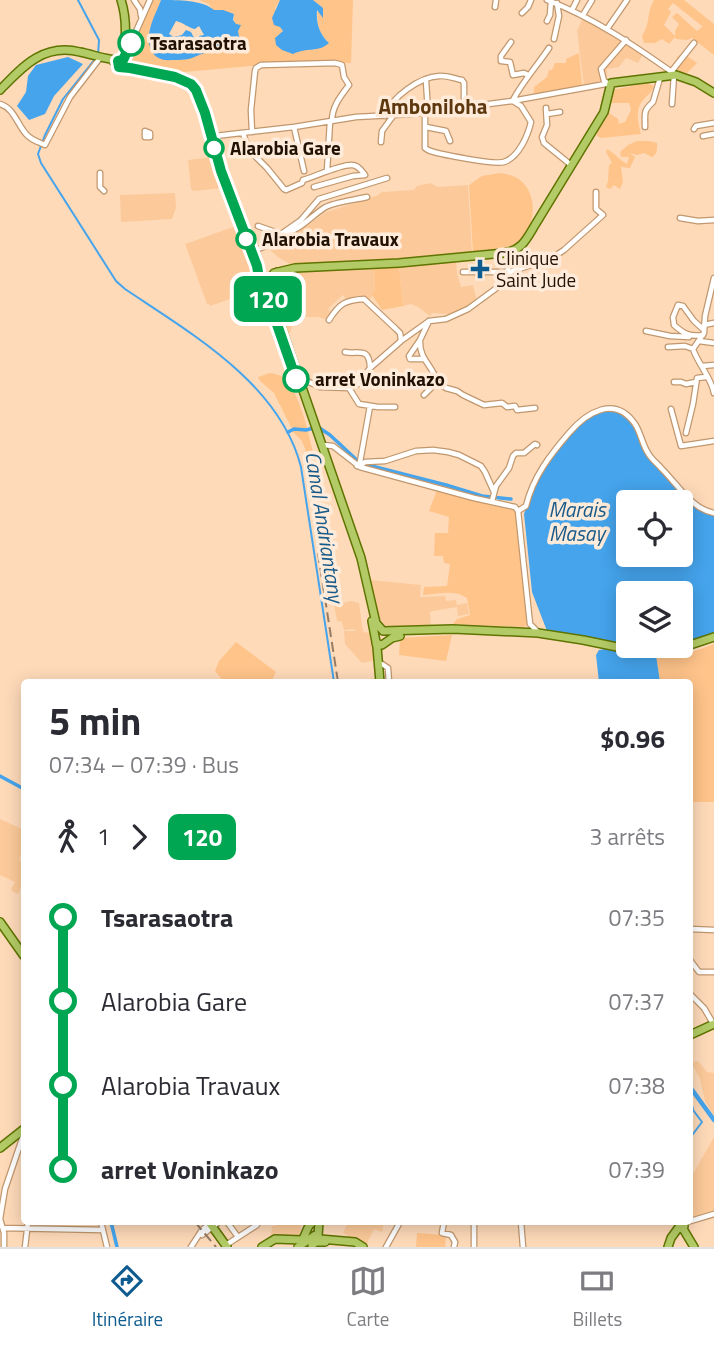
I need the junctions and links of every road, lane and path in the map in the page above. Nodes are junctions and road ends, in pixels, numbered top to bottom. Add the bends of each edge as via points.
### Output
1 (121, 0) edge
2 (134, 0) edge
3 (150, 0) edge
4 (496, 0) edge
5 (531, 0) edge
6 (577, 0) edge
7 (592, 0) edge
8 (627, 0) edge
9 (553, 2) edge
10 (495, 6) dead end
11 (572, 10) junction
12 (522, 13) dead end
13 (583, 15) junction
14 (141, 21) junction
15 (547, 21) dead end
16 (607, 29) junction
17 (554, 39) dead end
18 (626, 40) junction
19 (510, 42) dead end
20 (694, 43) dead end
21 (126, 44) junction
22 (549, 48) dead end
23 (101, 57) junction
24 (120, 63) junction
25 (674, 74) junction
26 (528, 75) junction
27 (660, 77) junction
28 (424, 82) junction
29 (611, 83) junction
30 (0, 90) edge
31 (714, 93) edge
32 (512, 100) junction
33 (0, 104) edge
34 (672, 104) dead end
35 (464, 106) junction
36 (427, 111) junction
37 (560, 113) dead end
38 (393, 115) junction
39 (385, 116) junction
40 (331, 121) junction
41 (714, 123) edge
42 (295, 127) junction
43 (426, 127) junction
44 (645, 127) dead end
45 (694, 129) dead end
46 (252, 132) junction
47 (243, 133) junction
48 (714, 134) edge
49 (703, 136) dead end
50 (213, 137) junction
51 (450, 141) dead end
52 (381, 142) dead end
53 (572, 166) junction
54 (304, 171) dead end
55 (327, 171) junction
56 (100, 173) dead end
57 (387, 178) dead end
58 (342, 180) junction
59 (314, 187) dead end
60 (104, 191) dead end
61 (345, 191) junction
62 (596, 191) dead end
63 (367, 197) dead end
64 (680, 218) dead end
65 (714, 220) edge
66 (258, 226) dead end
67 (278, 239) junction
68 (255, 249) junction
69 (510, 252) junction
70 (463, 272) dead end
71 (506, 272) junction
72 (263, 278) junction
73 (714, 278) edge
74 (711, 300) edge
75 (329, 320) dead end
76 (429, 321) junction
77 (714, 323) edge
78 (704, 330) junction
79 (646, 331) dead end
80 (693, 337) junction
81 (421, 340) junction
82 (401, 341) junction
83 (699, 341) junction
84 (714, 343) edge
85 (668, 347) dead end
86 (693, 349) junction
87 (345, 352) dead end
88 (424, 359) junction
89 (714, 365) edge
90 (702, 366) junction
91 (370, 368) junction
92 (706, 377) junction
93 (299, 378) junction
94 (438, 382) junction
95 (674, 382) dead end
96 (696, 382) junction
97 (349, 388) junction
98 (714, 389) edge
99 (424, 395) dead end
100 (487, 405) junction
101 (370, 406) junction
102 (395, 407) dead end
103 (535, 408) dead end
104 (671, 409) dead end
105 (481, 410) dead end
106 (314, 427) junction
107 (686, 433) dead end
108 (714, 441) edge
109 (537, 445) dead end
110 (322, 451) junction
111 (360, 465) junction
112 (493, 497) junction
113 (518, 511) junction
114 (714, 513) edge
115 (530, 624) junction
116 (384, 632) junction
117 (521, 632) junction
118 (538, 633) junction
119 (714, 639) edge
120 (380, 641) junction
121 (616, 648) edge
122 (616, 648) edge
123 (693, 648) edge
124 (384, 679) edge
125 (385, 679) edge
126 (0, 922) edge
127 (693, 929) edge
128 (714, 930) edge
129 (21, 953) edge
130 (693, 964) edge
131 (714, 972) edge
132 (693, 996) edge
133 (714, 1025) edge
134 (693, 1035) edge
135 (21, 1135) edge
136 (21, 1142) edge
137 (0, 1151) edge
138 (714, 1214) edge
139 (693, 1220) edge
140 (27, 1225) edge
141 (102, 1225) edge
142 (210, 1225) edge
143 (214, 1225) edge
144 (229, 1225) edge
145 (257, 1225) edge
146 (398, 1225) edge
147 (443, 1225) edge
148 (474, 1225) edge
149 (521, 1225) edge
150 (679, 1225) edge
151 (681, 1225) edge
152 (3, 1228) junction
153 (103, 1230) junction
154 (315, 1231) edge
155 (238, 1237) junction
156 (300, 1244) edge
157 (226, 1246) edge
158 (362, 1246) edge
159 (4, 1247) edge
160 (25, 1247) edge
161 (107, 1247) edge
162 (191, 1247) edge
163 (262, 1247) edge
164 (386, 1247) edge
165 (454, 1247) edge
166 (474, 1247) edge
167 (523, 1247) edge
168 (668, 1247) edge
169 (694, 1247) edge

1 - 21 main road
2 - 14 street
3 - 14 street
4 - 10 street
5 - 12 street
6 - 11 street
7 - 13 street
8 - 16 street
9 - 11 street
9 - 15 street
9 - 17 street via 559,16
11 - 13 street
13 - 16 street
14 - 21 street
16 - 18 street
18 - 25 street
18 - 29 street via 601,69 604,81
19 - 26 street via 501,61 510,62 513,75
20 - 25 street
21 - 24 main road
22 - 26 street
23 - 24 main road
23 - 30 main road via 69,50 44,54 25,64
23 - 33 street via 70,97 46,145 27,135
24 - 50 main road via 191,84 199,94
25 - 27 main road
25 - 31 main road
25 - 34 street
26 - 32 street
27 - 29 main road
27 - 44 street via 645,112
28 - 35 street via 443,75 462,80
28 - 36 street
28 - 39 street via 398,96
29 - 32 street
29 - 53 main road via 604,112
32 - 35 street
32 - 43 street via 531,122 521,146 504,162 431,152 425,148
35 - 36 street
36 - 38 street
36 - 43 street
37 - 53 street via 546,111 547,125 541,137
38 - 39 street
38 - 52 street via 382,131
39 - 40 street
40 - 42 street
40 - 46 street via 332,111 349,85 342,65 261,65 255,71
40 - 55 street
41 - 45 street
42 - 46 street
42 - 54 street
43 - 51 street via 446,131
46 - 47 street
47 - 50 street
47 - 55 street via 250,151 286,190
48 - 49 street
50 - 68 main road
50 - 72 main road via 221,171
53 - 69 main road via 528,237
55 - 58 street via 351,164 365,175
56 - 60 street
57 - 61 street
58 - 59 street
58 - 61 street
61 - 67 street via 320,199
62 - 71 street via 596,209 603,215 552,258
63 - 67 street via 326,206
64 - 65 street
66 - 67 street
67 - 68 street
68 - 72 main road
69 - 71 street
69 - 72 main road via 295,268
70 - 71 street
71 - 76 street via 503,284 477,304
72 - 93 main road
72 - 106 main road
73 - 74 street
74 - 78 street
75 - 82 street via 346,302 364,299 397,329
76 - 81 street
76 - 82 street
77 - 78 street
78 - 80 street
78 - 80 street via 679,304 674,325
78 - 83 street
79 - 80 street
81 - 88 street
81 - 88 street via 409,356
82 - 91 street
83 - 84 street
83 - 86 street
85 - 86 street
86 - 90 street
87 - 91 street via 366,354
88 - 94 street
89 - 90 street
90 - 92 street
91 - 97 street
92 - 96 street
92 - 98 street
93 - 97 street via 320,387
93 - 106 main road
94 - 99 street
94 - 100 street
95 - 96 street
96 - 107 street
97 - 101 street via 359,404
100 - 103 street
100 - 105 street
101 - 102 street
101 - 111 street
104 - 108 street via 681,446
106 - 110 main road
109 - 112 street via 514,454
110 - 111 street via 333,446
110 - 116 main road via 364,566 374,618
110 - 120 main road
111 - 112 street
111 - 112 street via 416,451 448,452 481,466
112 - 113 street
113 - 114 street via 526,506 547,461 575,426 608,408 629,416 648,454 697,506
113 - 115 street
115 - 117 street
115 - 118 street
116 - 117 main road
116 - 120 main road via 387,636
117 - 118 main road
118 - 122 main road
119 - 123 main road
120 - 121 main road via 405,635 491,633
120 - 124 main road
120 - 125 main road
126 - 129 main road
127 - 128 street
130 - 131 street via 699,972
132 - 133 street
133 - 134 main road
135 - 137 main road
136 - 152 street via 5,1189
138 - 139 street
140 - 152 street
140 - 153 street
140 - 160 street
141 - 153 street
142 - 162 street
143 - 157 main road
144 - 155 street
145 - 155 street
146 - 164 street
147 - 165 street via 442,1232 451,1235
148 - 166 street
149 - 167 street
150 - 168 main road
151 - 169 main road
152 - 159 street
153 - 161 street
154 - 156 main road
154 - 156 main road via 307,1227
154 - 158 main road via 321,1240
155 - 157 street
156 - 163 main road via 275,1239

